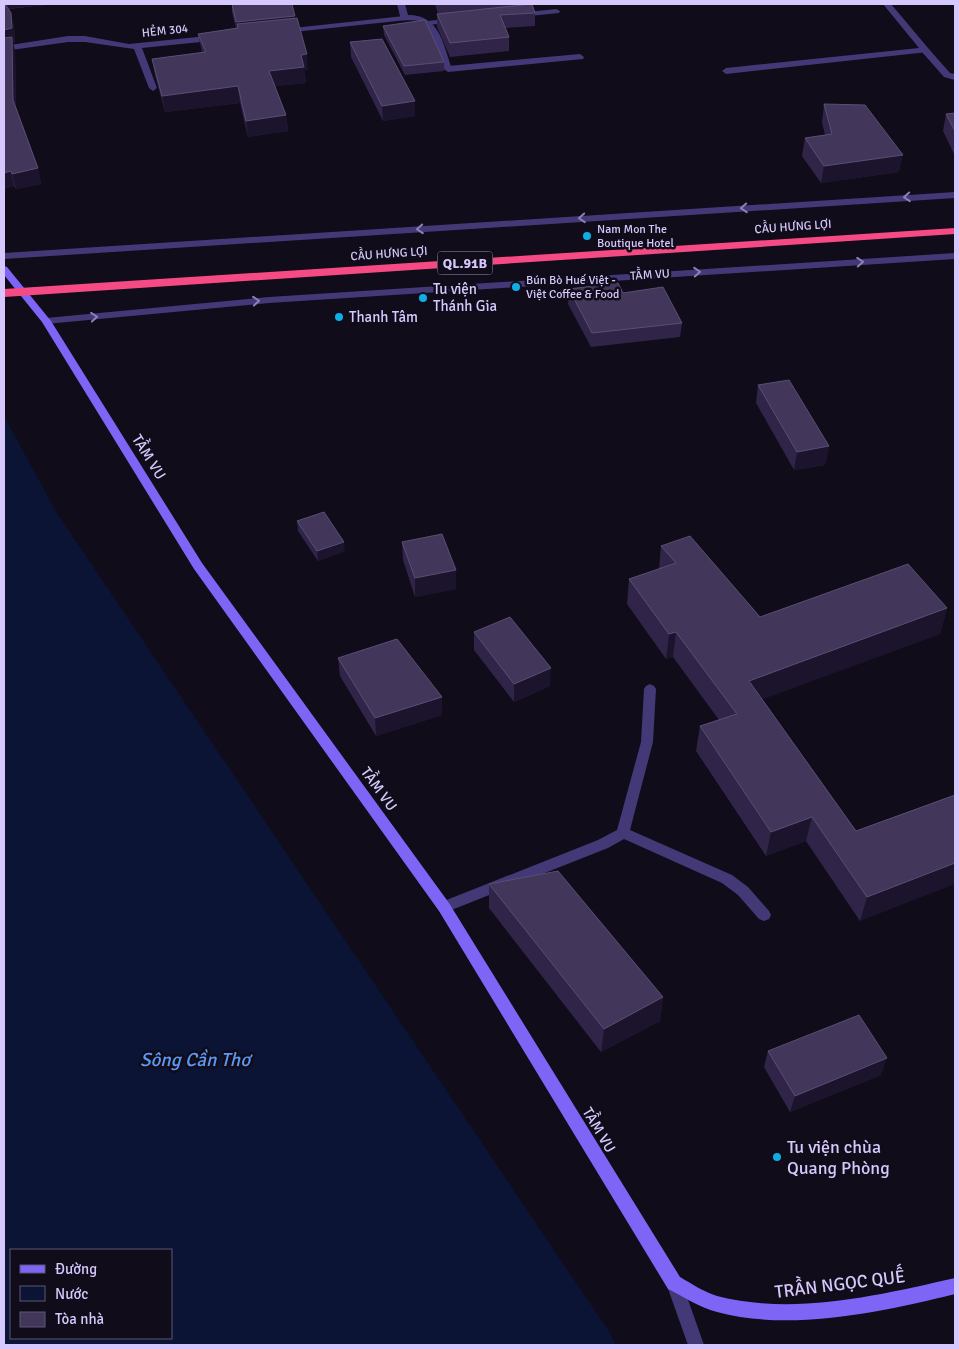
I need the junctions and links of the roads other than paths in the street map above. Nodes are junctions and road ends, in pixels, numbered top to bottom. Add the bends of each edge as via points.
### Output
1 (401, 4) edge
2 (887, 4) edge
3 (556, 11) dead end
4 (507, 16) edge
5 (404, 18) junction
6 (467, 19) edge
7 (428, 22) junction
8 (275, 32) edge
9 (225, 37) edge
10 (137, 47) junction
11 (4, 49) edge
12 (925, 50) junction
13 (580, 57) dead end
14 (726, 71) dead end
15 (955, 77) edge
16 (153, 88) dead end
17 (955, 195) edge
18 (955, 231) edge
19 (4, 256) edge
20 (955, 256) edge
21 (4, 269) edge
22 (4, 293) edge
23 (46, 321) junction
24 (650, 689) dead end
25 (624, 833) junction
26 (444, 906) junction
27 (764, 915) dead end
28 (674, 1283) junction
29 (955, 1286) edge
30 (696, 1345) edge

1 - 5 street
2 - 12 street
3 - 4 street
5 - 7 street via 421,18
5 - 8 street
6 - 7 street
7 - 13 street via 448,69
9 - 10 street, HẺM 304
10 - 11 street, HẺM 304 via 77,38
10 - 16 street, HẺM 304
12 - 14 street
12 - 15 street via 947,75
17 -> 19 street
18 - 22 highway, CẦU HƯNG LỢI / QL.91B
23 -> 20 street, TẦM VU via 269,300
21 - 23 street, TẦM VU
23 - 26 street, TẦM VU via 198,566
24 - 25 street via 647,742
25 - 26 street
25 - 27 street via 727,879 743,891
26 - 28 street, TẦM VU
28 - 29 street, TRẦN NGỌC QUẾ via 718,1304 765,1312 829,1308
28 - 30 street

